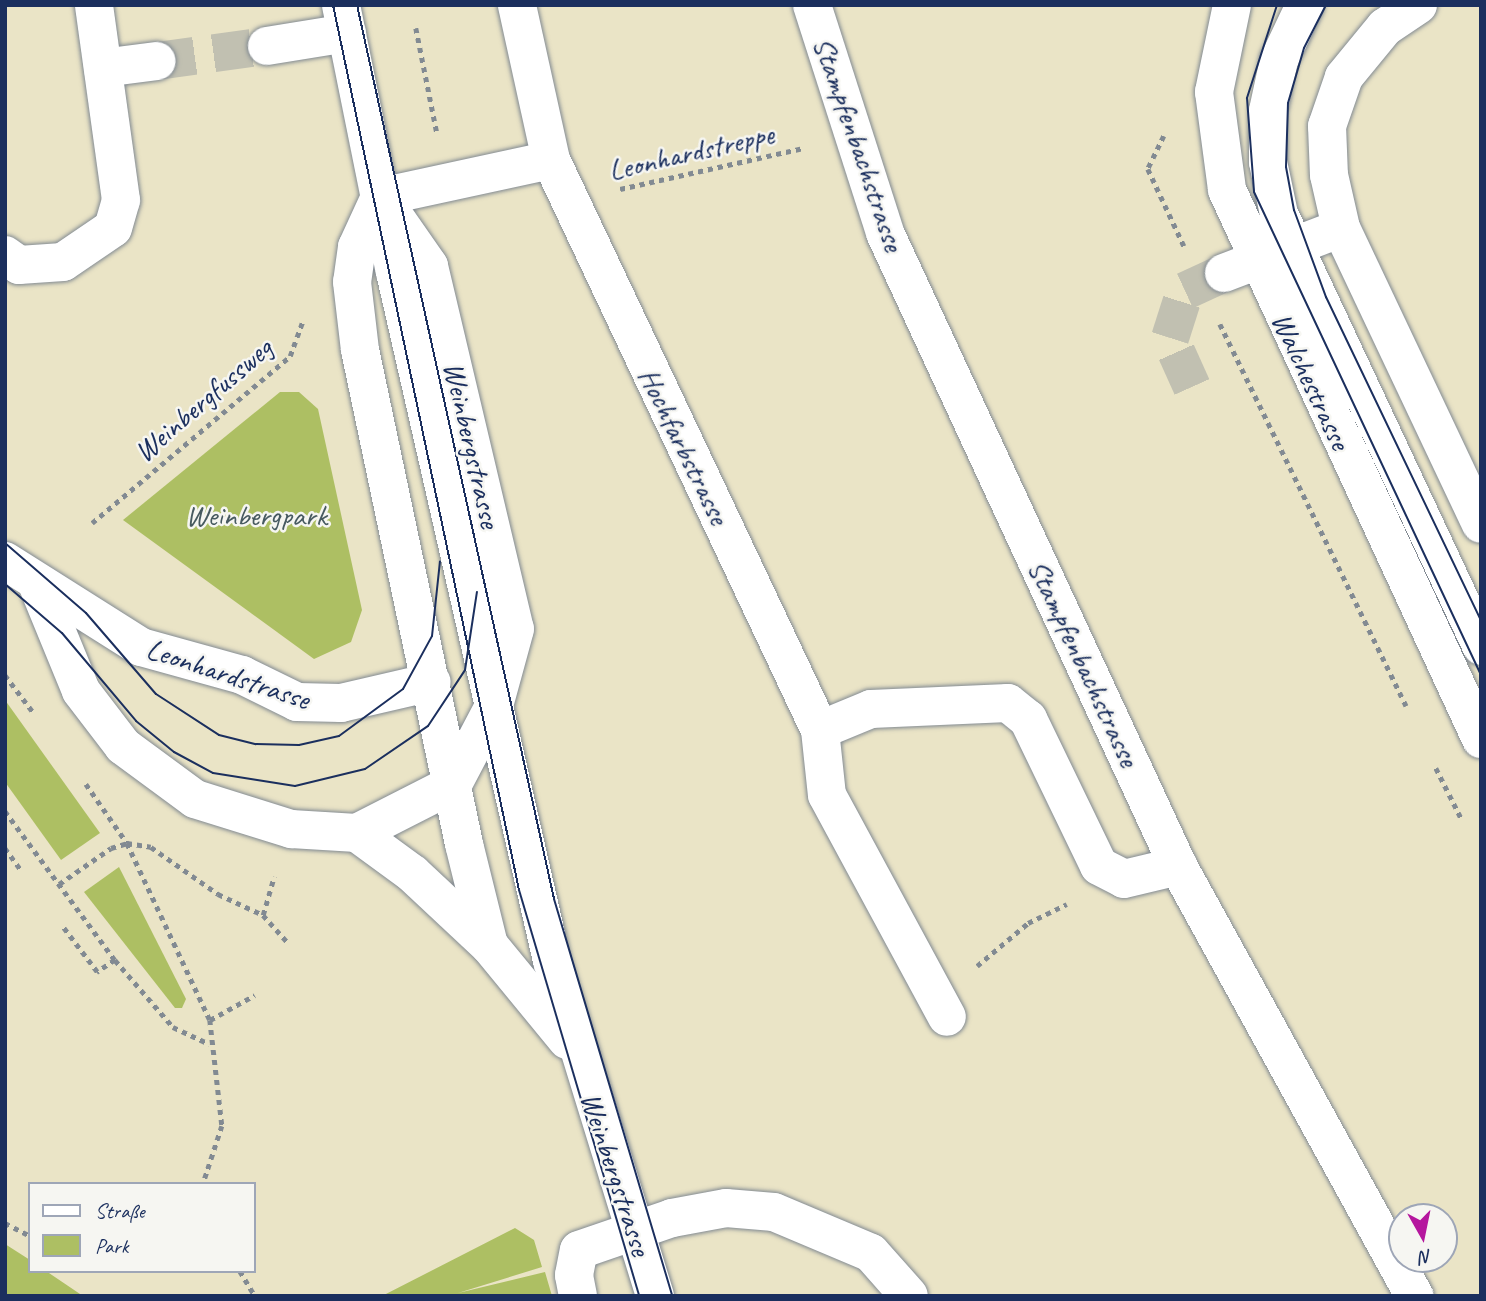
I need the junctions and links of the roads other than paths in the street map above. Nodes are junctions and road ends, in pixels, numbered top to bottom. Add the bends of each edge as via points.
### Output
1 (94, 5) edge
2 (517, 5) edge
3 (812, 5) edge
4 (1232, 5) edge
5 (1305, 5) edge
6 (1418, 5) edge
7 (344, 12) edge
8 (267, 47) tunnel mouth
9 (157, 61) tunnel mouth
10 (103, 68) junction
11 (551, 160) junction
12 (380, 197) junction
13 (1341, 228) junction
14 (5, 254) edge
15 (1260, 258) junction
16 (1481, 524) edge
17 (5, 561) edge
18 (38, 586) junction
19 (1481, 646) edge
20 (432, 682) junction
21 (494, 706) junction
22 (820, 730) junction
23 (1481, 739) edge
24 (453, 784) junction
25 (357, 833) junction
26 (1178, 866) junction
27 (489, 945) junction
28 (947, 1017) dead end
29 (577, 1053) junction
30 (634, 1233) junction
31 (578, 1296) edge
32 (655, 1296) edge
33 (909, 1296) edge
34 (1413, 1296) edge

1 - 10 street
2 - 11 street, Hochfarbstrasse
3 - 26 street, Stampfenbachstrasse via 885,233
4 - 15 street, Walchestrasse via 1216,64 1214,115 1219,162 1238,222
5 - 15 street, Walchestrasse via 1279,60 1268,111
6 - 13 street via 1371,40 1334,98 1328,151
7 - 8 street
7 - 12 street, Weinbergstrasse
9 - 10 street
10 - 14 street via 121,200 113,228 63,262 19,265
11 - 12 street
11 - 22 street, Hochfarbstrasse
12 - 20 street, Weinbergstrasse via 358,247 352,282 360,350
12 - 21 street, Weinbergstrasse via 429,266 515,629
13 - 15 street
13 - 16 street
15 - 19 street, Walchestrasse via 1312,297
15 - 23 street, Walchestrasse
17 - 18 street, Leonhardstrasse
18 - 20 street, Leonhardstrasse via 141,648 242,675 296,702 341,703
18 - 25 street via 81,691 123,746 160,776 226,813 291,829
20 - 21 street
20 - 24 street, Weinbergstrasse
21 - 24 street, Weinbergstrasse
21 - 29 street, Weinbergstrasse
22 - 26 street via 871,709 1008,703 1028,719 1099,866 1124,879
22 - 28 street, Hochfarbstrasse via 827,795
24 - 25 street
24 - 27 street, Weinbergstrasse
25 - 27 street via 413,874
26 - 34 street, Stampfenbachstrasse
27 - 29 street, Weinbergstrasse
29 - 30 street, Weinbergstrasse
30 - 31 street via 579,1251 574,1275
30 - 32 street, Weinbergstrasse
30 - 33 street via 726,1208 774,1212 871,1254

